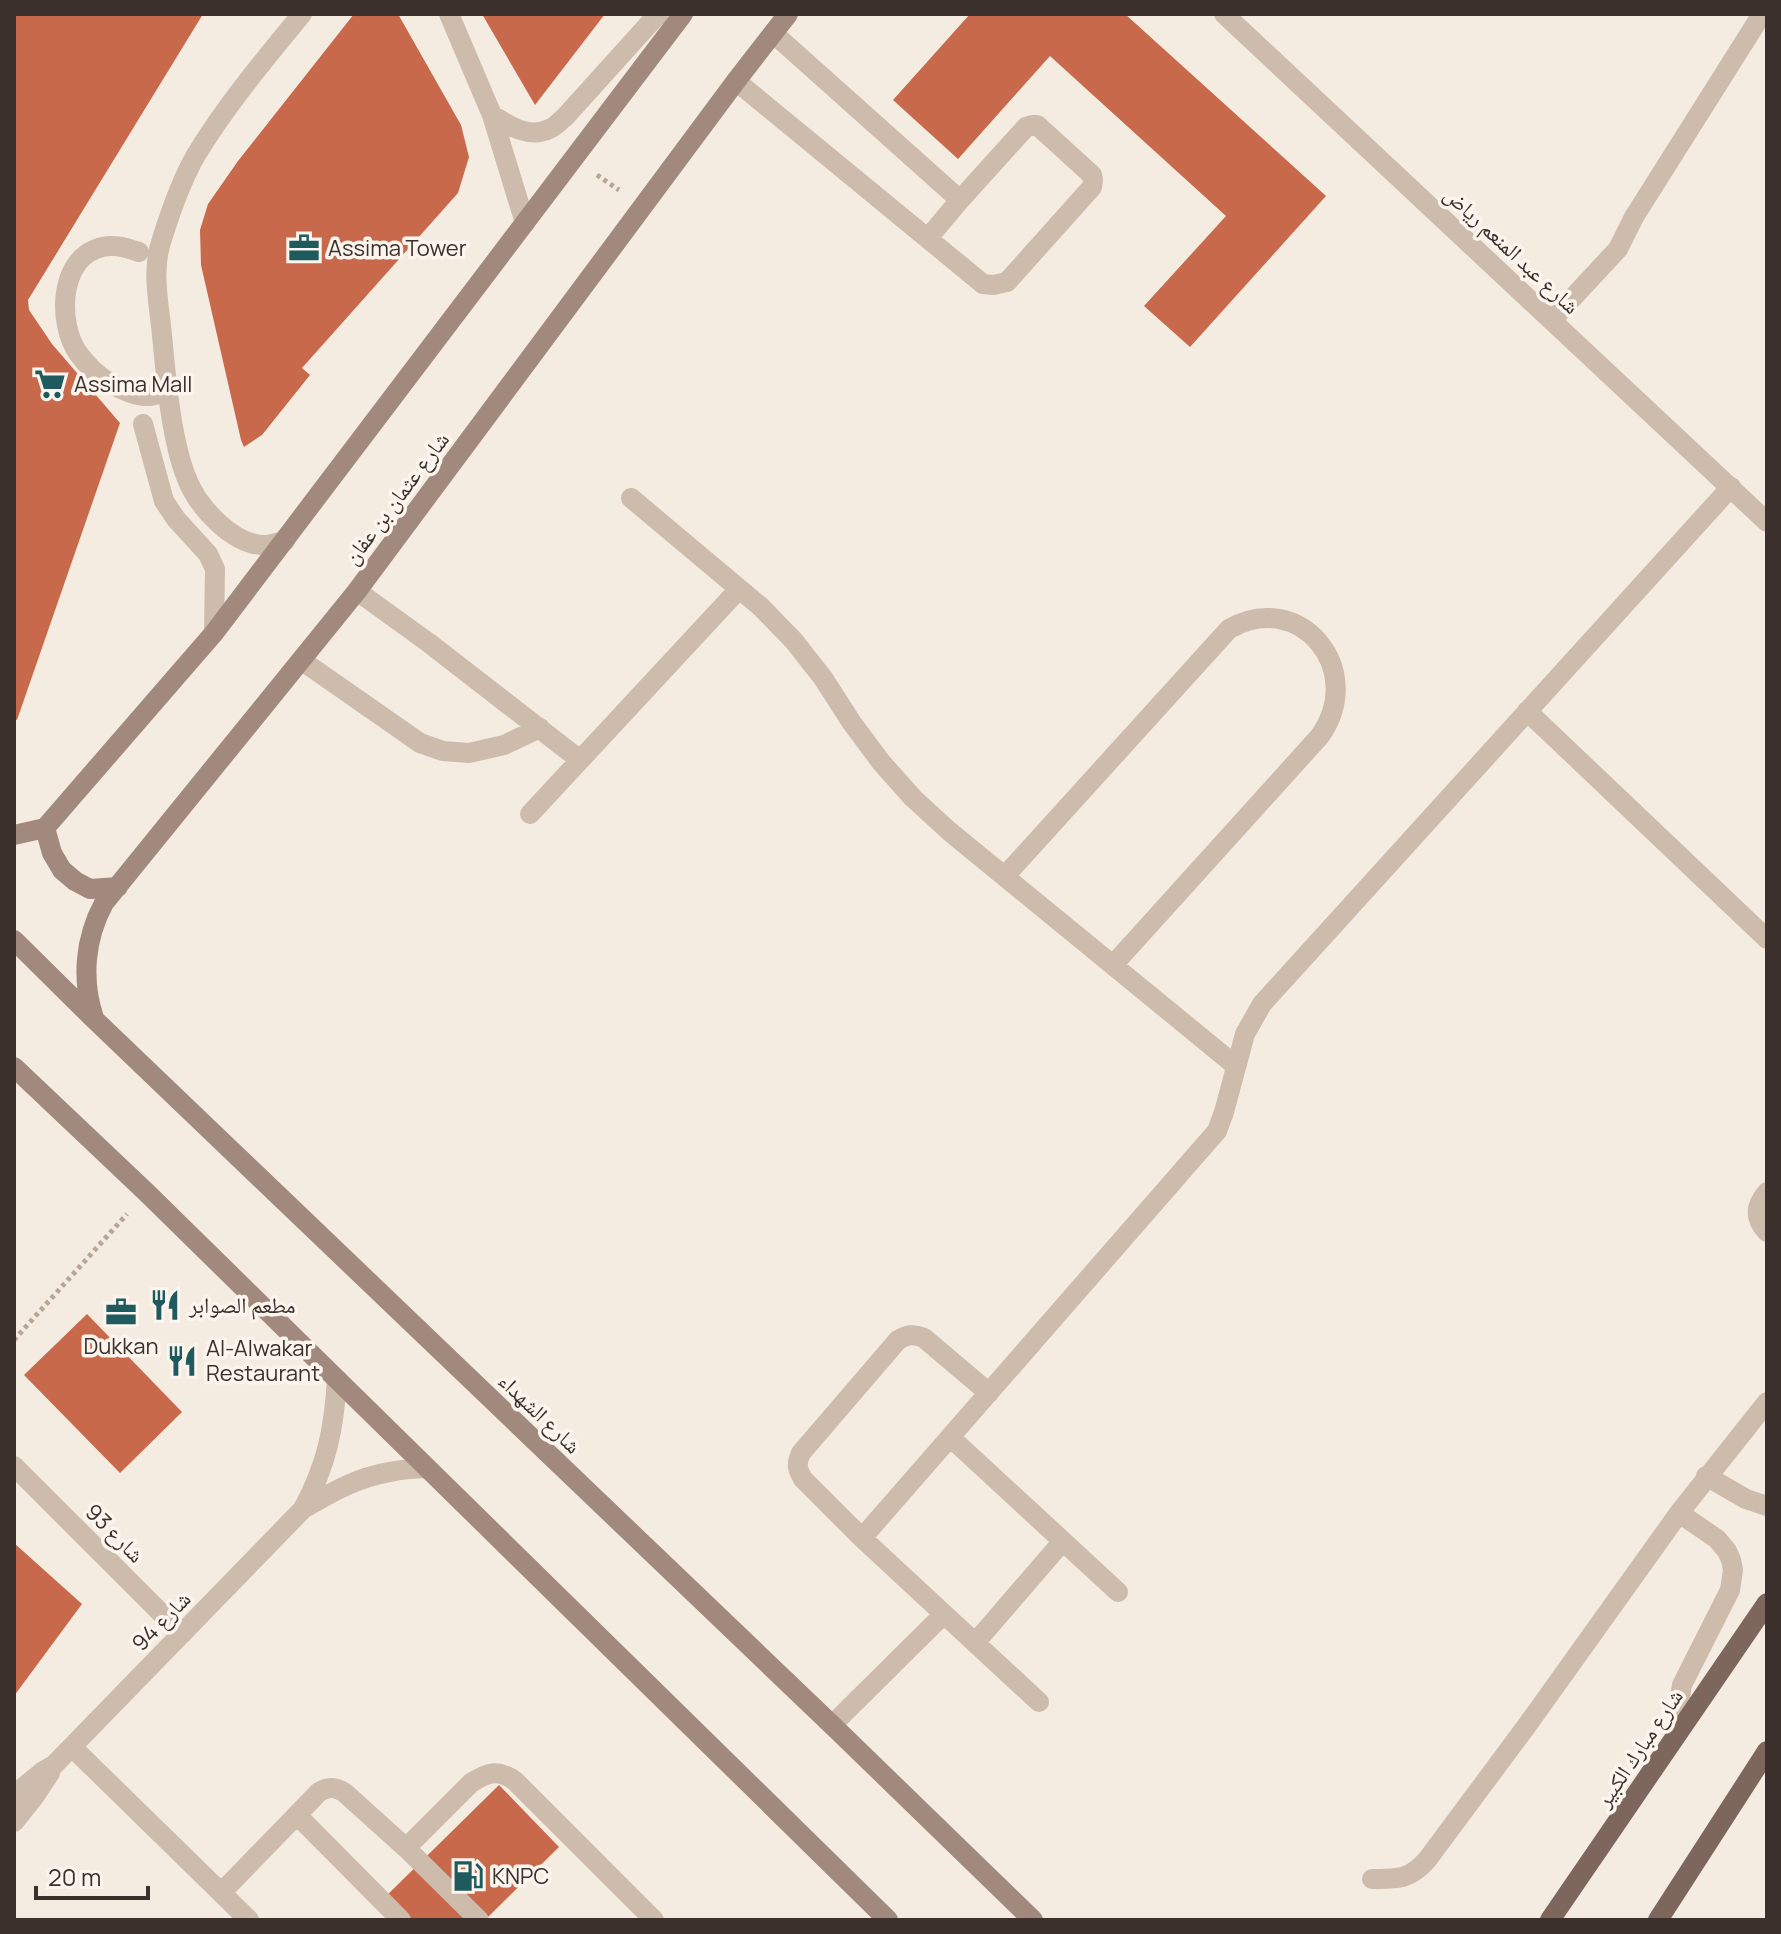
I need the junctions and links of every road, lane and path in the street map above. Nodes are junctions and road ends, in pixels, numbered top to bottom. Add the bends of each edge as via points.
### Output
1 (302, 14) edge
2 (449, 14) edge
3 (658, 14) edge
4 (683, 14) edge
5 (788, 14) edge
6 (1224, 14) edge
7 (1762, 14) edge
8 (773, 33) junction
9 (736, 81) junction
10 (492, 115) junction
11 (574, 158) junction
12 (960, 200) junction
13 (643, 207) junction
14 (525, 223) junction
15 (928, 238) junction
16 (139, 252) dead end
17 (1552, 320) junction
18 (169, 392) junction
19 (143, 424) dead end
20 (1731, 487) junction
21 (631, 498) dead end
22 (1767, 522) edge
23 (285, 541) junction
24 (739, 589) junction
25 (357, 591) junction
26 (214, 633) junction
27 (301, 660) junction
28 (1527, 711) junction
29 (540, 728) junction
30 (580, 760) junction
31 (530, 814) dead end
32 (45, 828) junction
33 (14, 835) edge
34 (1005, 876) junction
35 (118, 887) junction
36 (1767, 939) edge
37 (14, 940) edge
38 (1113, 965) junction
39 (96, 1021) junction
40 (1236, 1066) junction
41 (14, 1067) edge
42 (146, 1192) junction
43 (1767, 1192) edge
44 (1767, 1232) edge
45 (14, 1340) edge
46 (337, 1379) junction
47 (989, 1393) junction
48 (1767, 1402) edge
49 (950, 1437) junction
50 (14, 1466) edge
51 (427, 1468) junction
52 (1706, 1476) junction
53 (1767, 1506) edge
54 (303, 1509) junction
55 (1679, 1513) junction
56 (862, 1538) junction
57 (1063, 1541) junction
58 (1118, 1592) dead end
59 (1767, 1603) edge
60 (944, 1614) junction
61 (182, 1634) junction
62 (975, 1643) junction
63 (1039, 1702) dead end
64 (1688, 1718) junction
65 (832, 1725) junction
66 (72, 1747) junction
67 (1767, 1751) edge
68 (54, 1765) junction
69 (14, 1795) edge
70 (297, 1815) junction
71 (14, 1822) edge
72 (406, 1848) junction
73 (1372, 1879) dead end
74 (221, 1893) junction
75 (1552, 1916) edge
76 (886, 1919) edge
77 (249, 1920) edge
78 (401, 1920) edge
79 (479, 1920) edge
80 (654, 1920) edge
81 (1033, 1920) edge
82 (1658, 1920) edge

1 - 18 street via 236,95 195,157 160,243 156,279
2 - 10 street
3 - 10 street via 548,130 515,129
4 - 11 main road
5 - 8 main road, شارع عثمان بن عفان
6 - 17 street, شارع عبد المنعم رياض
7 - 17 street via 1618,249
8 - 9 main road, شارع عثمان بن عفان
8 - 12 street
9 - 13 main road, شارع عثمان بن عفان
9 - 15 street
10 - 14 street
11 - 13 path
11 - 14 main road
12 - 15 street
12 - 15 street via 1032,125 1093,180 1007,282 983,284
13 - 25 main road, شارع عثمان بن عفان
14 - 23 main road
16 - 18 street via 111,246 83,257 64,297 67,328 77,352 101,377 124,391 148,396
17 - 20 street, شارع عبد المنعم رياض
18 - 23 street via 187,480 204,508 242,540 265,545
19 - 26 street via 164,501 215,569
20 - 22 street, شارع عبد المنعم رياض
20 - 28 street
21 - 24 street
23 - 26 main road
24 - 30 street
24 - 34 street via 794,641 913,798
25 - 27 main road, شارع عثمان بن عفان
25 - 29 street
26 - 32 main road
27 - 29 street via 420,743 443,751 469,753 504,745
27 - 35 main road, شارع عثمان بن عفان
28 - 36 street
28 - 40 street via 1262,1004 1245,1034
29 - 30 street
30 - 31 street
32 - 33 main road
32 - 35 main road via 52,853 75,881 90,889
34 - 38 street
34 - 38 street via 1229,629 1272,618 1314,637 1336,678 1329,724
35 - 39 main road, شارع عثمان بن عفان via 95,921 87,952 89,1002
37 - 39 main road, شارع الشهداء
38 - 40 street
39 - 65 main road, شارع الشهداء
40 - 47 street via 1217,1131
41 - 42 main road
42 - 45 path
42 - 46 main road
43 - 44 street via 1757,1214
46 - 51 main road
46 - 54 street, شارع 94 via 330,1441
47 - 49 street
47 - 56 street via 924,1338 914,1334 898,1340 797,1461 803,1479
48 - 52 street
49 - 56 street
49 - 57 street
50 - 61 street, شارع 93
51 - 54 street, شارع 94 via 365,1478
51 - 76 main road
52 - 53 street
52 - 55 street
54 - 61 street, شارع 94
55 - 64 street via 1717,1539 1733,1570 1730,1590 1682,1685 1680,1697
55 - 73 street via 1427,1860 1408,1877
56 - 60 street
57 - 58 street
57 - 62 street
59 - 64 main road, شارع مبارك الكبير
60 - 62 street
60 - 65 street
61 - 66 street, شارع 94
62 - 63 street
64 - 75 main road, شارع مبارك الكبير
65 - 81 main road, شارع الشهداء
66 - 68 street, شارع 94
66 - 74 street
67 - 82 main road
68 - 69 street, شارع 94
68 - 71 street, شارع 94
70 - 72 street via 319,1792 338,1788
70 - 74 street
70 - 78 street
72 - 79 street
72 - 80 street via 471,1783 493,1772 505,1774
74 - 77 street

